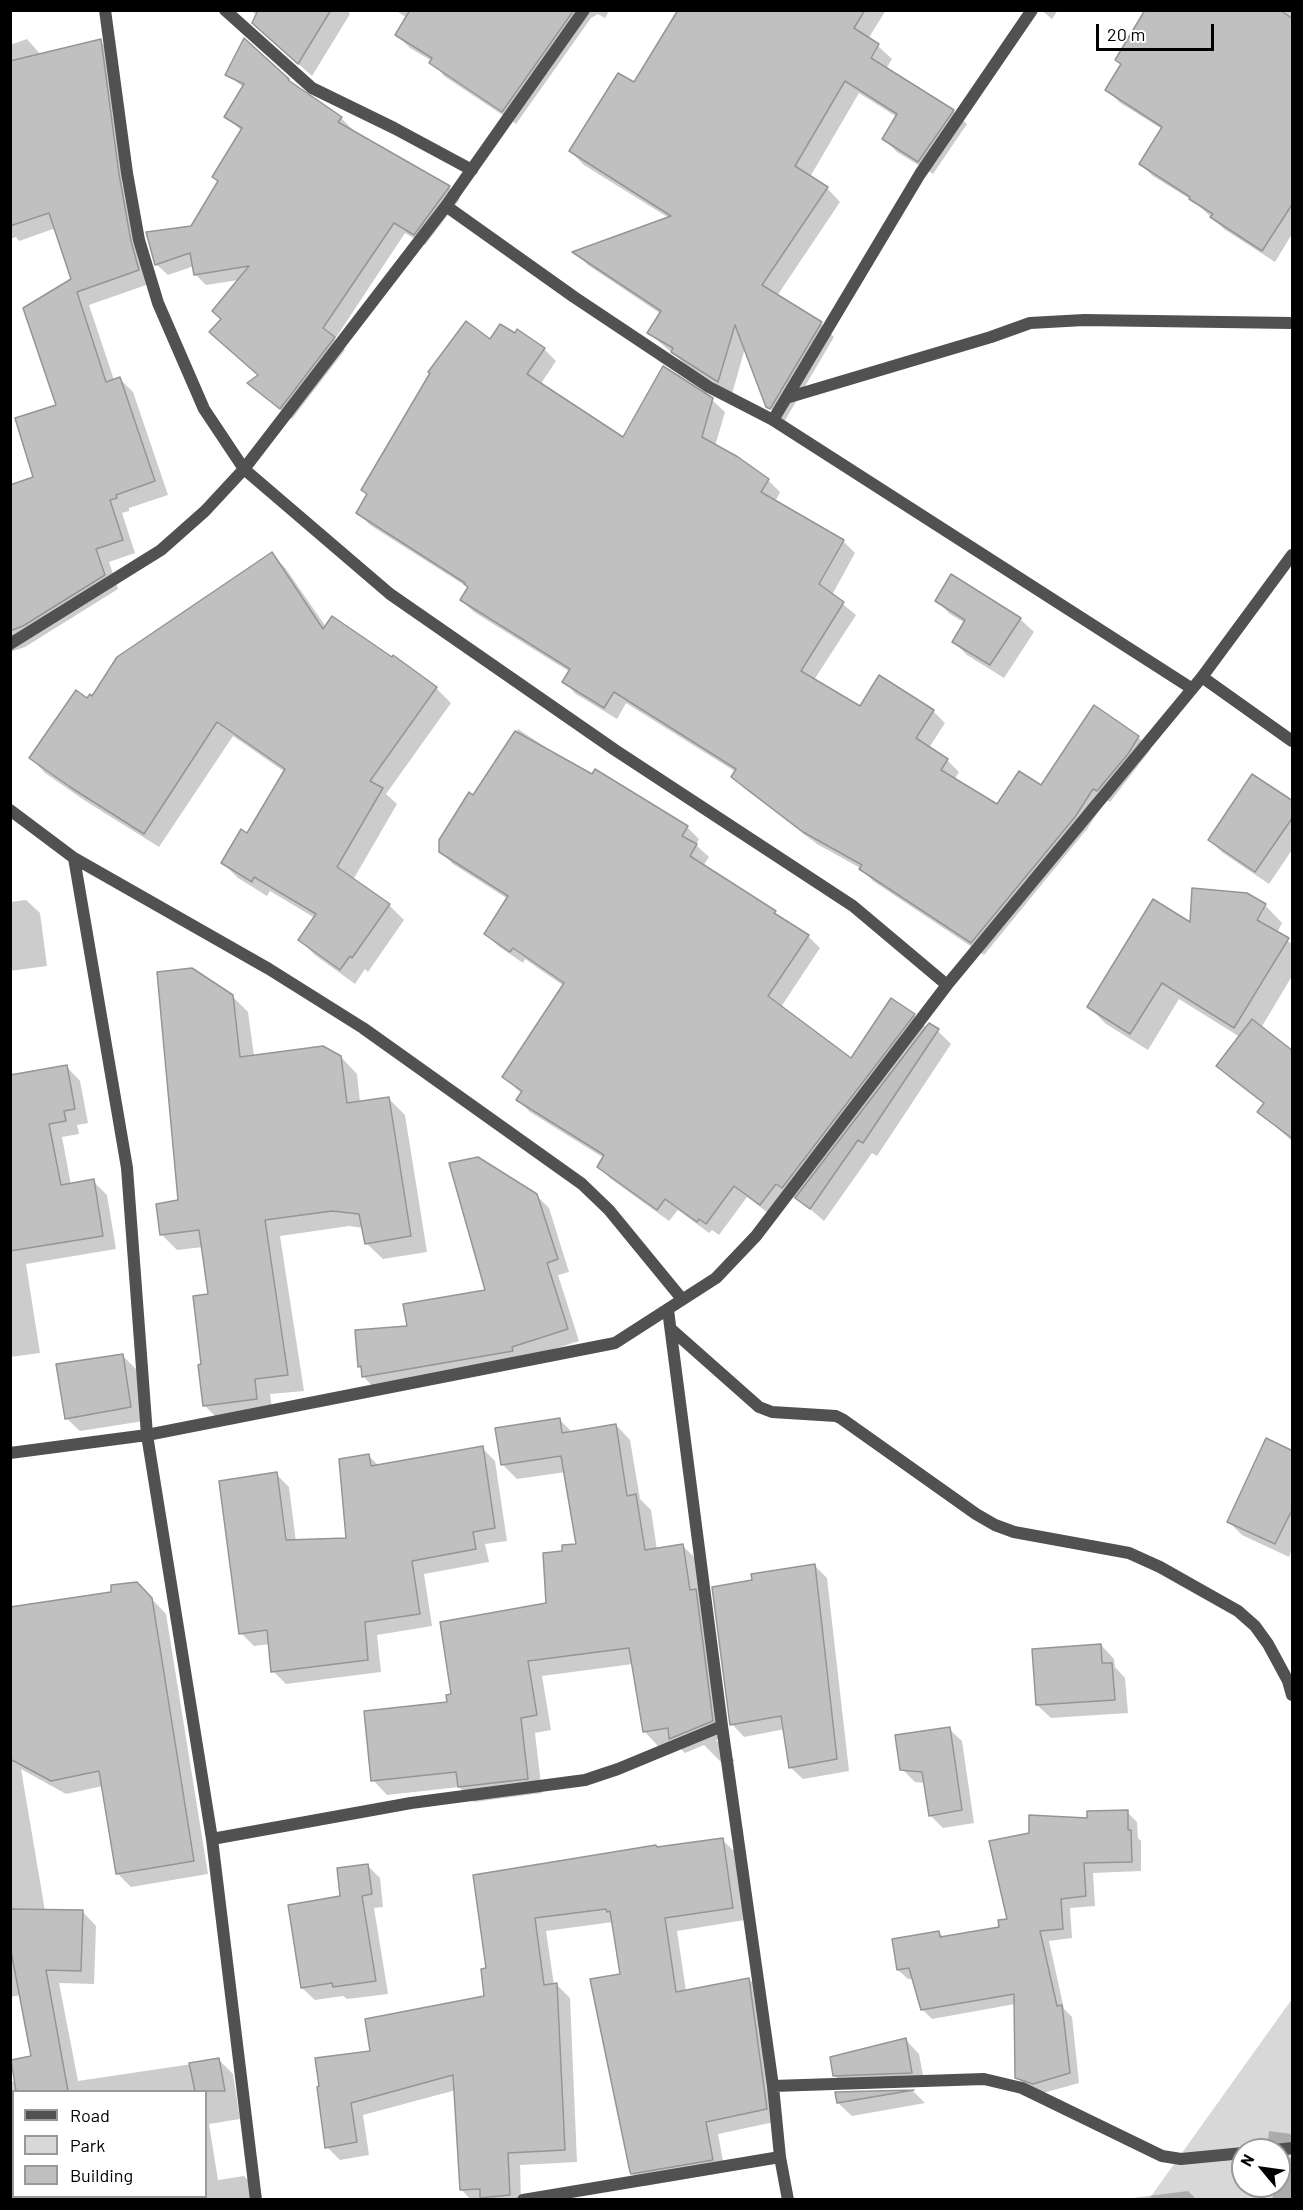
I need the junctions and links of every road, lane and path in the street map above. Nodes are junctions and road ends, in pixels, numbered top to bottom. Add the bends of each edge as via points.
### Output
1 (105, 10) edge
2 (225, 10) edge
3 (584, 10) edge
4 (1032, 10) edge
5 (472, 170) junction
6 (446, 206) junction
7 (1293, 323) edge
8 (786, 398) junction
9 (772, 420) junction
10 (244, 469) junction
11 (1293, 555) edge
12 (10, 644) edge
13 (1202, 677) junction
14 (1191, 688) junction
15 (1293, 741) edge
16 (10, 810) edge
17 (74, 858) junction
18 (947, 985) junction
19 (682, 1299) junction
20 (668, 1310) junction
21 (672, 1330) junction
22 (147, 1435) junction
23 (10, 1453) edge
24 (1293, 1695) edge
25 (722, 1725) junction
26 (212, 1839) junction
27 (773, 2086) junction
28 (1231, 2154) edge
29 (780, 2157) junction
30 (256, 2199) edge
31 (523, 2199) edge
32 (788, 2199) edge

1 - 10 street via 127,174 139,240 158,303 204,409
2 - 5 street via 312,88
3 - 5 street
4 - 8 street via 920,174
5 - 6 street
6 - 9 street via 641,343 709,387
6 - 10 street
7 - 8 street via 1030,323
8 - 9 street
9 - 14 street
10 - 12 street via 161,550
10 - 18 street via 390,594 615,750 853,906
11 - 13 street
13 - 14 street
13 - 15 street
14 - 18 street
16 - 17 street
17 - 19 street via 269,969 363,1028 582,1184 609,1210
17 - 22 street via 127,1168
18 - 19 street via 756,1236 716,1278
19 - 20 street
20 - 21 street
20 - 22 street via 615,1343
21 - 24 street via 759,1407 772,1412 842,1419 995,1525 1128,1553 1238,1611 1268,1644
21 - 25 street
22 - 23 street
22 - 26 street
25 - 26 street via 585,1780 411,1803
25 - 27 street
26 - 30 street
27 - 28 street via 984,2079 1022,2088 1162,2156 1180,2159
27 - 29 street
29 - 31 street
29 - 32 street

